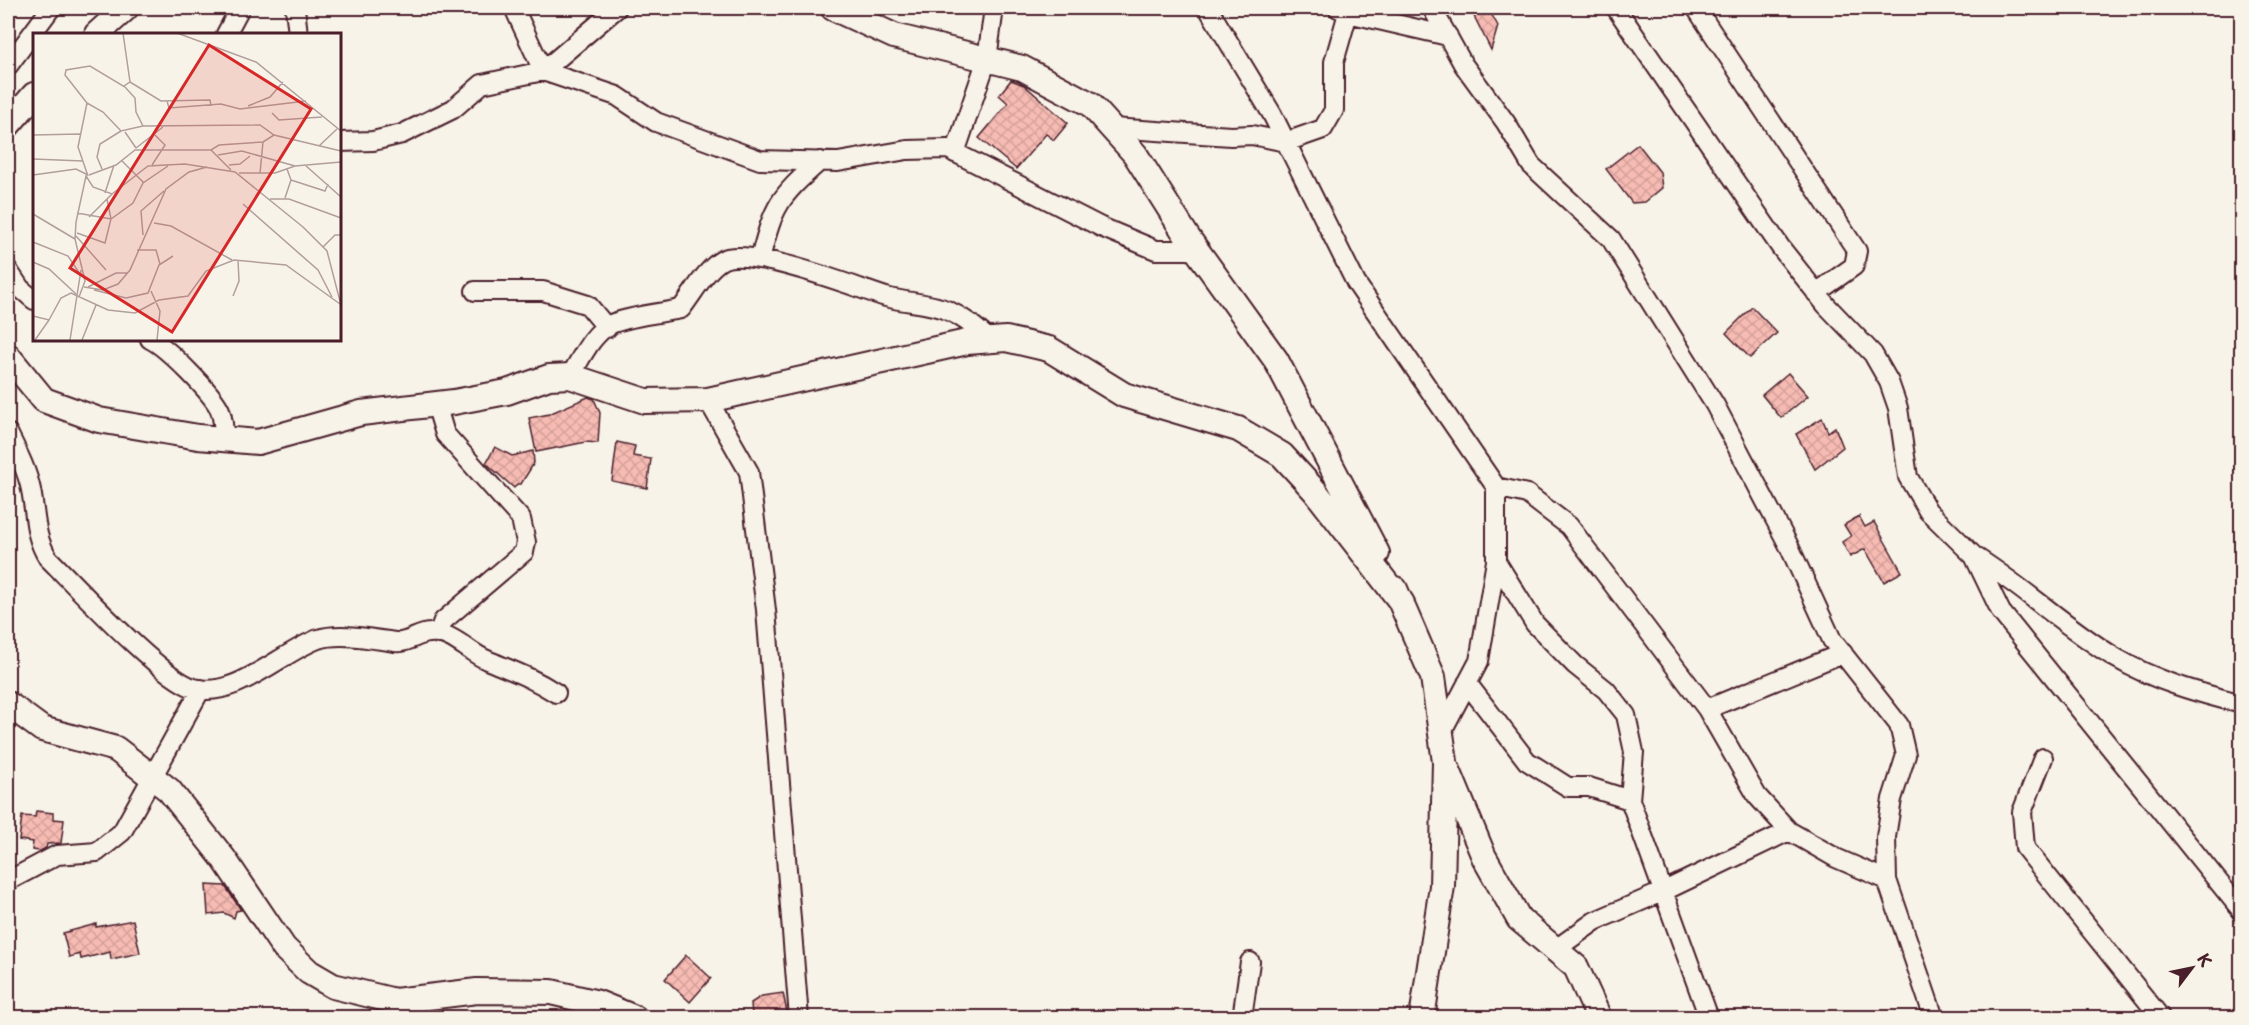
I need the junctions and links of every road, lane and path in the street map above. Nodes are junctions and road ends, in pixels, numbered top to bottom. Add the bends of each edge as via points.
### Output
1 (51, 8) edge
2 (126, 8) edge
3 (240, 8) edge
4 (295, 8) edge
5 (514, 8) edge
6 (617, 8) edge
7 (833, 8) edge
8 (994, 8) edge
9 (1208, 8) edge
10 (1432, 8) edge
11 (1616, 8) edge
12 (1696, 8) edge
13 (1343, 10) edge
14 (98, 33) edge
15 (227, 33) edge
16 (298, 33) edge
17 (1448, 36) junction
18 (987, 59) junction
19 (8, 66) edge
20 (543, 71) junction
21 (33, 88) edge
22 (33, 96) edge
23 (8, 98) edge
24 (8, 125) edge
25 (1112, 128) junction
26 (340, 142) edge
27 (1286, 142) junction
28 (955, 153) junction
29 (820, 161) junction
30 (1196, 250) junction
31 (760, 259) junction
32 (8, 270) edge
33 (475, 291) dead end
34 (1816, 293) junction
35 (33, 299) edge
36 (607, 327) junction
37 (152, 340) edge
38 (990, 340) junction
39 (8, 356) edge
40 (570, 376) junction
41 (708, 400) junction
42 (436, 404) junction
43 (8, 433) edge
44 (224, 439) junction
45 (1496, 487) junction
46 (1974, 556) junction
47 (1496, 561) junction
48 (1402, 603) junction
49 (438, 634) junction
50 (1843, 653) junction
51 (1467, 682) junction
52 (201, 689) junction
53 (556, 693) dead end
54 (8, 704) edge
55 (2241, 704) edge
56 (1707, 709) junction
57 (1441, 733) junction
58 (2043, 758) dead end
59 (1445, 762) junction
60 (153, 778) junction
61 (1630, 800) junction
62 (1789, 831) junction
63 (1887, 880) junction
64 (8, 881) edge
65 (1662, 892) junction
66 (2241, 911) edge
67 (1556, 949) junction
68 (1250, 962) dead end
69 (635, 1017) edge
70 (799, 1017) edge
71 (1242, 1017) edge
72 (1422, 1017) edge
73 (1599, 1017) edge
74 (1709, 1017) edge
75 (1934, 1017) edge
76 (2161, 1017) edge

1 - 19 street
2 - 14 street
3 - 15 street
4 - 16 street
5 - 20 street
6 - 20 street
7 - 18 street via 894,36
8 - 18 street
9 - 27 street
10 - 17 street
11 - 34 street
12 - 34 street via 1857,251 1854,266
13 - 17 street
13 - 27 street via 1334,62 1334,110 1323,129
17 - 50 street via 1531,165 1611,239 1715,405 1789,546 1832,640
18 - 25 street via 1022,68 1090,104
18 - 28 street
20 - 26 street via 483,84 453,109 402,134 373,141
20 - 29 street via 617,96 656,122 760,160
21 - 23 street
22 - 24 street
25 - 27 street via 1252,135
25 - 30 street via 1135,154
27 - 45 street via 1356,283
28 - 29 street via 948,149 907,150 838,162
28 - 30 street via 1101,227 1156,250
29 - 31 street via 783,194
30 - 48 street via 1276,360
31 - 36 street via 723,259 681,309
31 - 38 street via 829,276 886,297 933,305 970,323
32 - 35 street
33 - 36 street via 543,291 588,305
34 - 46 street via 1873,354 1889,382 1900,417 1908,477 1928,511
36 - 40 street via 587,348
37 - 44 street via 171,353 213,399 220,411
38 - 41 street
38 - 48 street via 1006,339 1049,349 1124,395 1238,429 1282,455
39 - 44 street via 44,400 99,420
40 - 41 street via 645,401
40 - 42 street via 549,377 507,392
41 - 70 street via 749,472 766,610
42 - 44 street via 361,413 258,442
42 - 49 street via 446,434 521,519 526,542 524,552 443,621
43 - 52 street via 26,472 36,530 48,558 156,663 192,688
45 - 47 street
45 - 56 street via 1527,494 1569,526
46 - 55 street via 2117,658 2181,687
46 - 66 street via 2001,612
47 - 51 street via 1479,661
47 - 61 street via 1535,624 1606,690 1626,715 1634,752
48 - 57 street via 1433,677
49 - 52 street via 400,643 351,637 320,639 234,683
49 - 53 street via 485,659 527,674
50 - 56 street
50 - 63 street via 1899,725 1906,755 1887,828
51 - 57 street
51 - 61 street via 1527,761 1568,787 1589,787
52 - 60 street
54 - 60 street via 42,729 116,749
56 - 62 street via 1757,796
57 - 59 street
58 - 76 street via 2022,812 2025,848
59 - 67 street via 1484,858 1519,919
59 - 72 street via 1442,886
60 - 64 street via 122,832 97,852 57,855
60 - 69 street via 169,790 224,859 284,948 309,972 333,986 394,1001 477,991 551,993 598,1003
61 - 65 street
62 - 63 street via 1836,858
62 - 65 street
63 - 75 street
65 - 67 street via 1595,921
65 - 74 street
67 - 73 street via 1576,967
68 - 71 street

